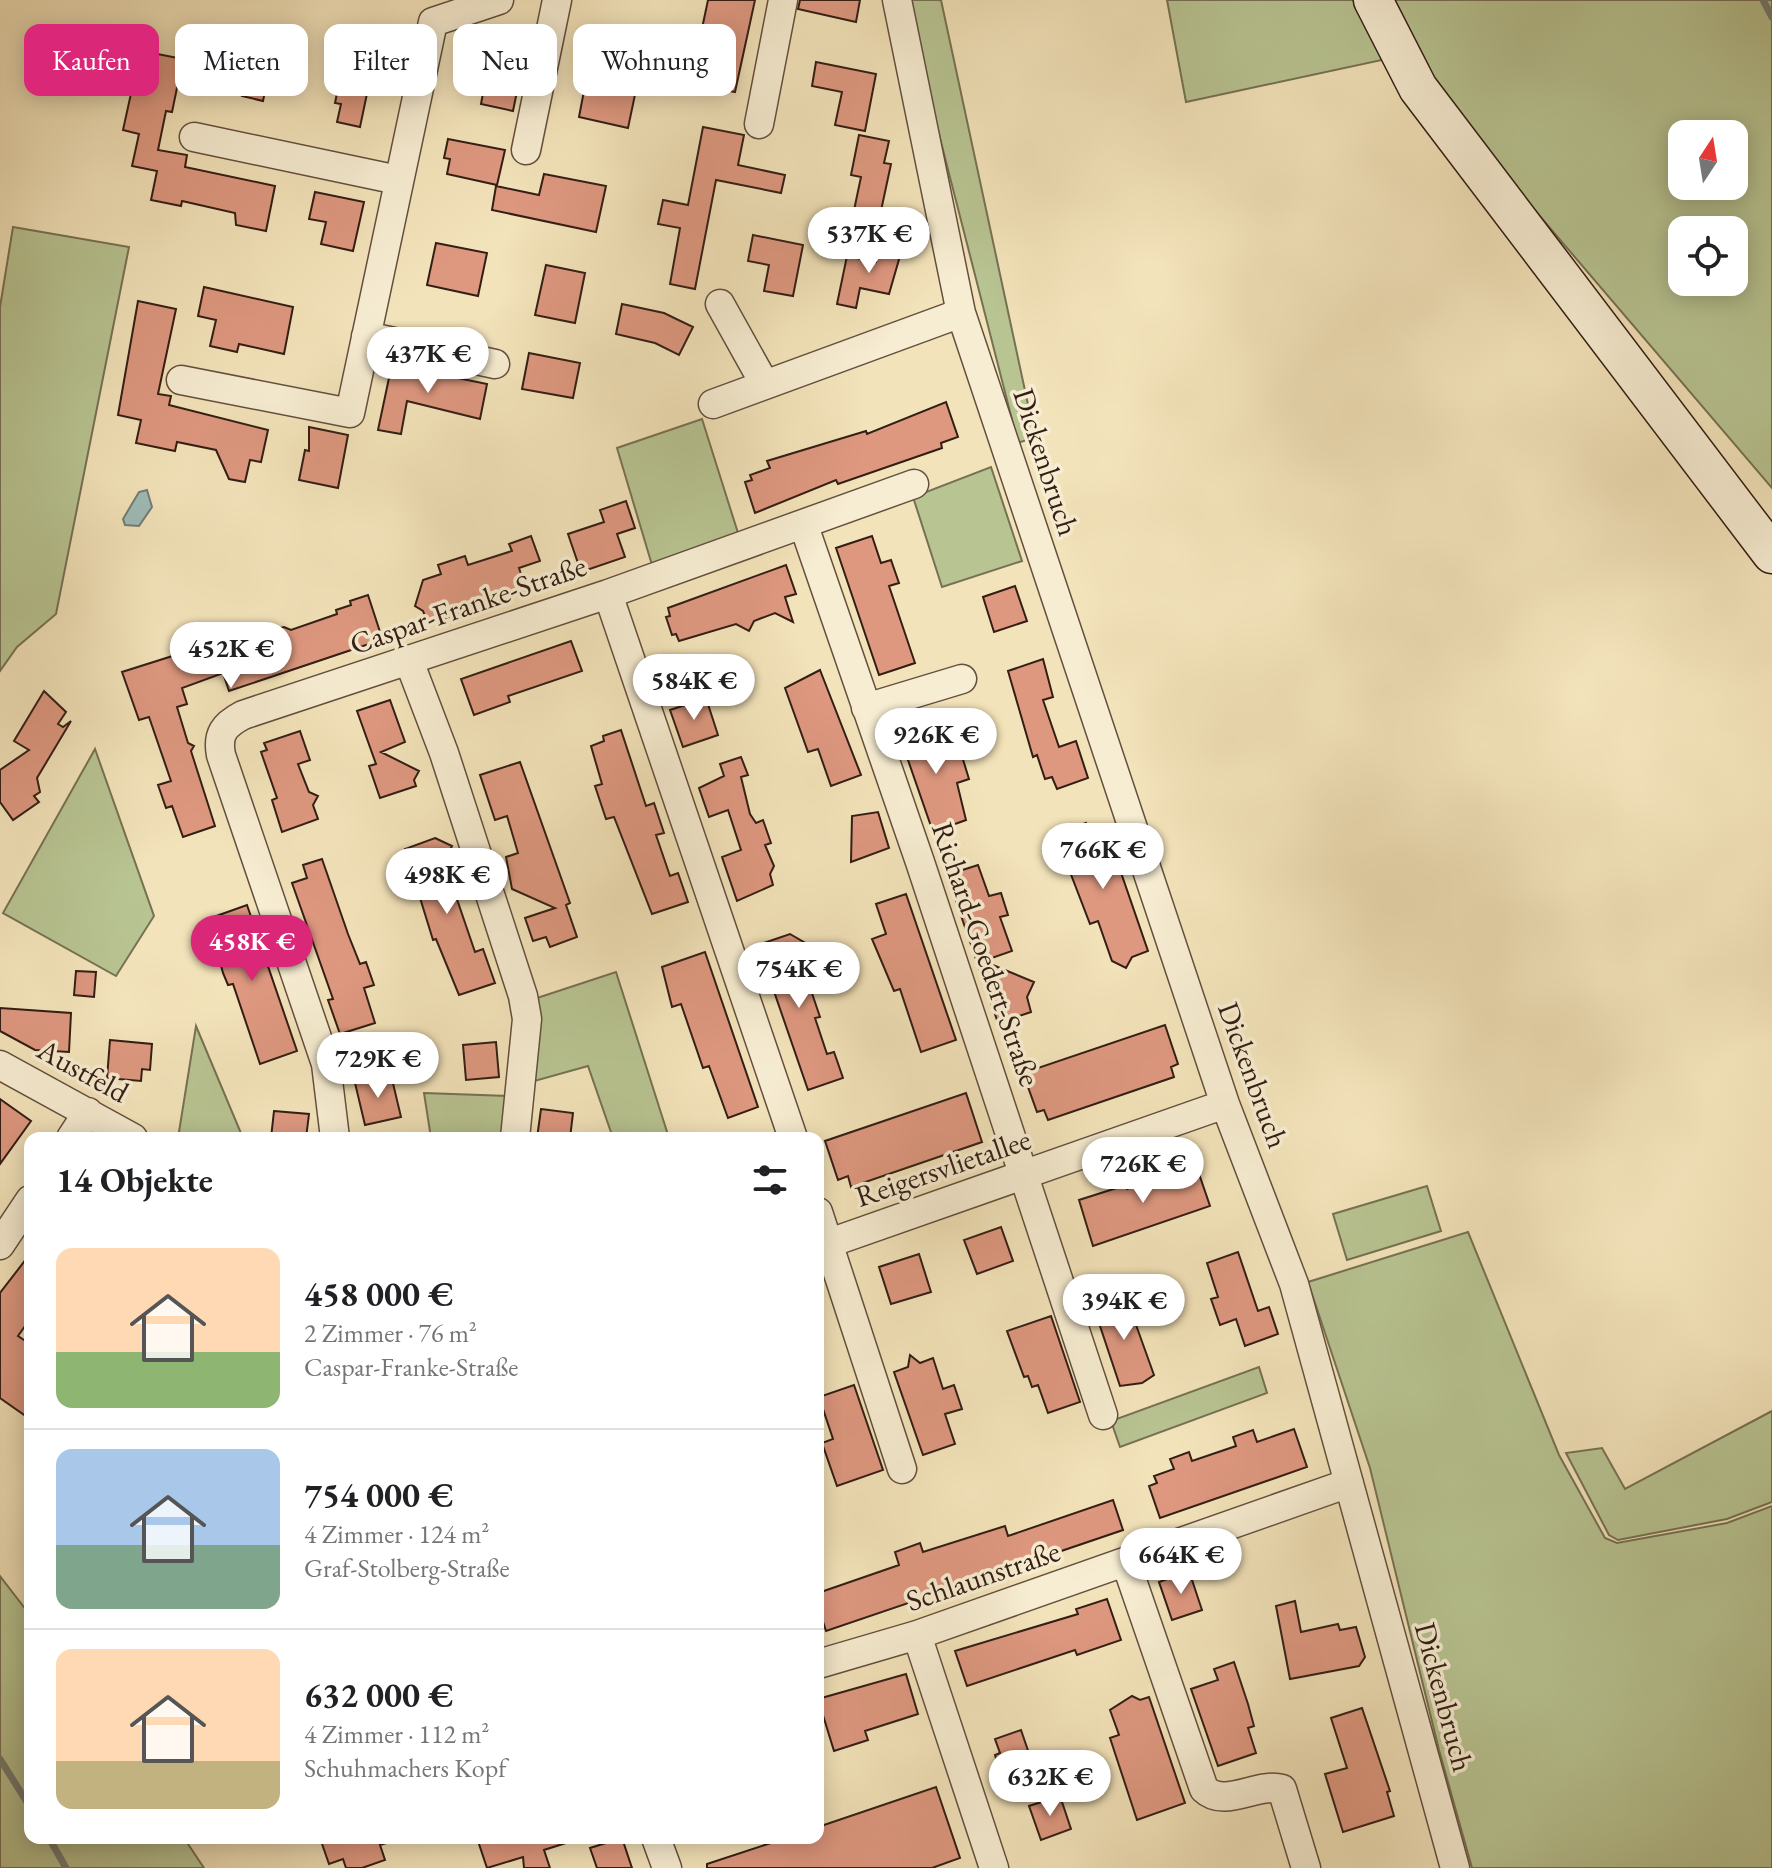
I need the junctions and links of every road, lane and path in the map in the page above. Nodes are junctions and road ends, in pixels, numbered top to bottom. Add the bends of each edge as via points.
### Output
1 (499, 0) edge
2 (557, 0) edge
3 (783, 0) edge
4 (897, 0) edge
5 (1373, 0) edge
6 (435, 11) edge
7 (759, 124) dead end
8 (194, 137) dead end
9 (526, 150) dead end
10 (398, 180) junction
11 (720, 304) dead end
12 (961, 313) junction
13 (366, 336) junction
14 (495, 364) dead end
15 (181, 380) dead end
16 (764, 383) junction
17 (713, 404) dead end
18 (914, 484) dead end
19 (804, 526) junction
20 (1772, 554) edge
21 (608, 594) junction
22 (409, 661) junction
23 (962, 679) dead end
24 (866, 708) junction
25 (0, 1065) edge
26 (1225, 1104) junction
27 (88, 1112) junction
28 (75, 1132) edge
29 (123, 1132) edge
30 (334, 1132) edge
31 (516, 1132) edge
32 (791, 1132) edge
33 (1025, 1176) junction
34 (24, 1209) edge
35 (0, 1245) edge
36 (824, 1245) edge
37 (824, 1248) edge
38 (1103, 1415) dead end
39 (902, 1469) dead end
40 (1349, 1483) junction
41 (1126, 1563) junction
42 (917, 1635) junction
43 (824, 1662) edge
44 (658, 1844) edge
45 (667, 1868) edge
46 (994, 1868) edge
47 (1306, 1868) edge
48 (1455, 1868) edge

1 - 6 street
2 - 9 street
3 - 7 street
4 - 12 street, Dickenbruch
5 - 20 main road via 1418,88
6 - 10 street
8 - 10 street
10 - 13 street
11 - 16 street
12 - 16 street
12 - 26 street, Dickenbruch
13 - 14 street
13 - 15 street via 350,413
16 - 17 street
18 - 19 street, Caspar-Franke-Straße
19 - 21 street, Caspar-Franke-Straße
19 - 24 street, Richard-Goedert-Straße
21 - 22 street, Caspar-Franke-Straße
21 - 32 street
22 - 30 street, Caspar-Franke-Straße via 243,715 230,722 218,742 326,1064
22 - 31 street via 523,996 527,1019
23 - 24 street
24 - 33 street, Richard-Goedert-Straße
25 - 27 street, Austfeld
26 - 33 street, Reigersvlietallee
26 - 40 street, Dickenbruch via 1294,1284
27 - 28 street
27 - 29 street, Austfeld
33 - 36 street, Reigersvlietallee
33 - 38 street, Richard-Goedert-Straße
34 - 35 street
37 - 39 street
40 - 41 street, Schlaunstraße
40 - 48 street, Dickenbruch
41 - 42 street, Schlaunstraße
41 - 47 street via 1204,1789 1223,1797 1282,1789
42 - 43 street, Schlaunstraße
42 - 46 street
44 - 45 street

